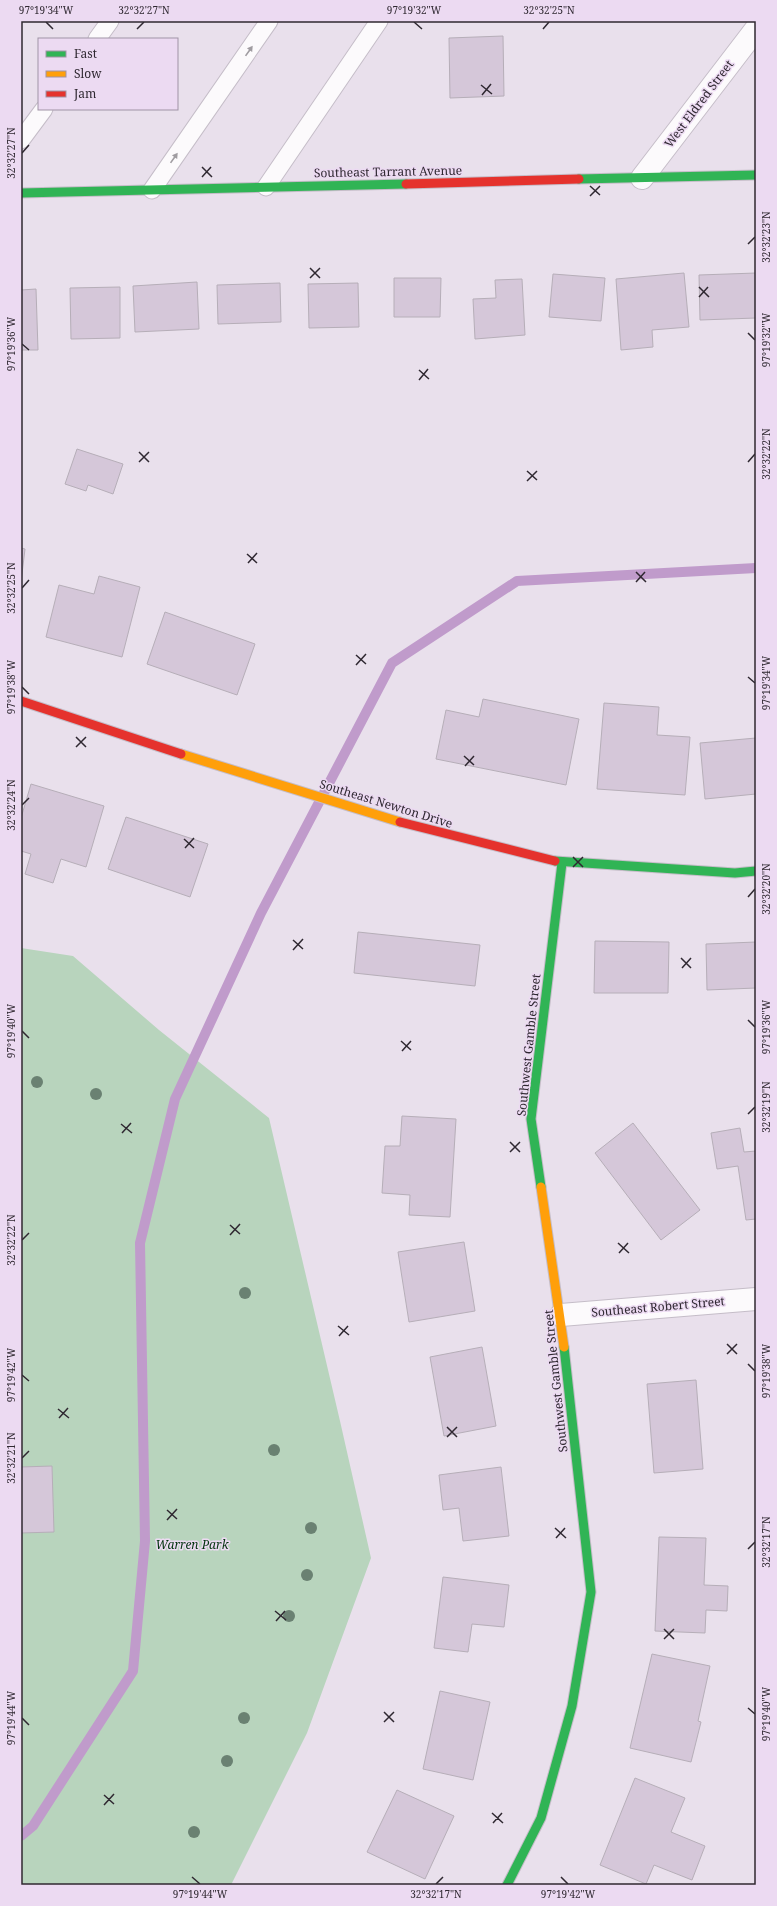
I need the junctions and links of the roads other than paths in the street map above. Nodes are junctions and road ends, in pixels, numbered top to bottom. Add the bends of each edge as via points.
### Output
1 (110, 21) edge
2 (269, 21) edge
3 (379, 21) edge
4 (756, 29) edge
5 (97, 38) edge
6 (43, 110) edge
7 (21, 140) edge
8 (756, 175) edge
9 (642, 178) junction
10 (266, 187) junction
11 (152, 190) junction
12 (21, 193) edge
13 (21, 701) edge
14 (562, 863) junction
15 (756, 871) edge
16 (756, 1299) edge
17 (561, 1315) junction
18 (507, 1885) edge

1 - 5 lane
11 -> 2 lane
3 - 10 lane
4 - 9 street, West Eldred Street
6 - 7 lane
8 - 9 street, Southeast Tarrant Avenue
9 - 10 street, Southeast Tarrant Avenue
10 - 11 street, Southeast Tarrant Avenue
11 - 12 street, Southeast Tarrant Avenue
13 - 14 street, Southeast Newton Drive via 408,825
14 - 15 street, Southeast Newton Drive via 735,874
14 - 17 street, Southwest Gamble Street via 531,1119
16 - 17 street, Southeast Robert Street
17 - 18 street, Southwest Gamble Street via 591,1592 572,1706 541,1818

